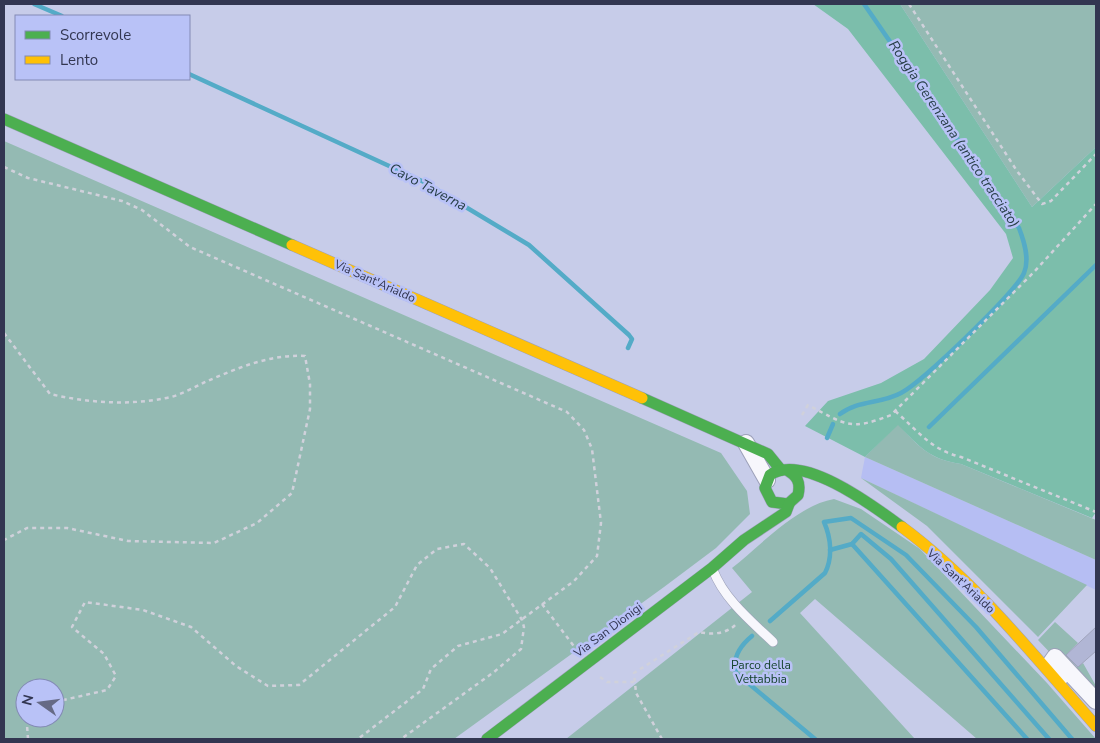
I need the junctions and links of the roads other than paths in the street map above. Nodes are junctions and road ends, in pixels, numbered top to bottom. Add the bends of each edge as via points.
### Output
1 (4, 119) edge
2 (746, 443) junction
3 (784, 470) junction
4 (767, 480) junction
5 (823, 491) dead end
6 (810, 493) dead end
7 (854, 494) junction
8 (793, 501) junction
9 (765, 508) junction
10 (744, 540) junction
11 (712, 568) junction
12 (773, 642) dead end
13 (1096, 701) edge
14 (1096, 712) edge
15 (1096, 726) edge
16 (487, 739) edge

1 - 2 street, Via Sant'Arialdo
2 - 3 street, Via Sant'Arialdo via 768,454
2 - 4 street
3 - 4 street via 774,472
3 - 7 street, Via Sant'Arialdo via 810,471
3 - 8 street, Via Sant'Arialdo via 794,474 800,483
4 - 9 street
5 - 7 street, Via Sant'Arialdo
6 - 8 street
7 - 15 street, Via Sant'Arialdo via 897,523 984,600
8 - 9 street
8 - 10 street, Via San Dionigi via 786,512
9 - 10 street, Via San Dionigi
10 - 11 street, Via San Dionigi
11 - 12 lane via 718,583
11 - 16 street, Via San Dionigi
13 - 14 street via 1054,657 1050,664

